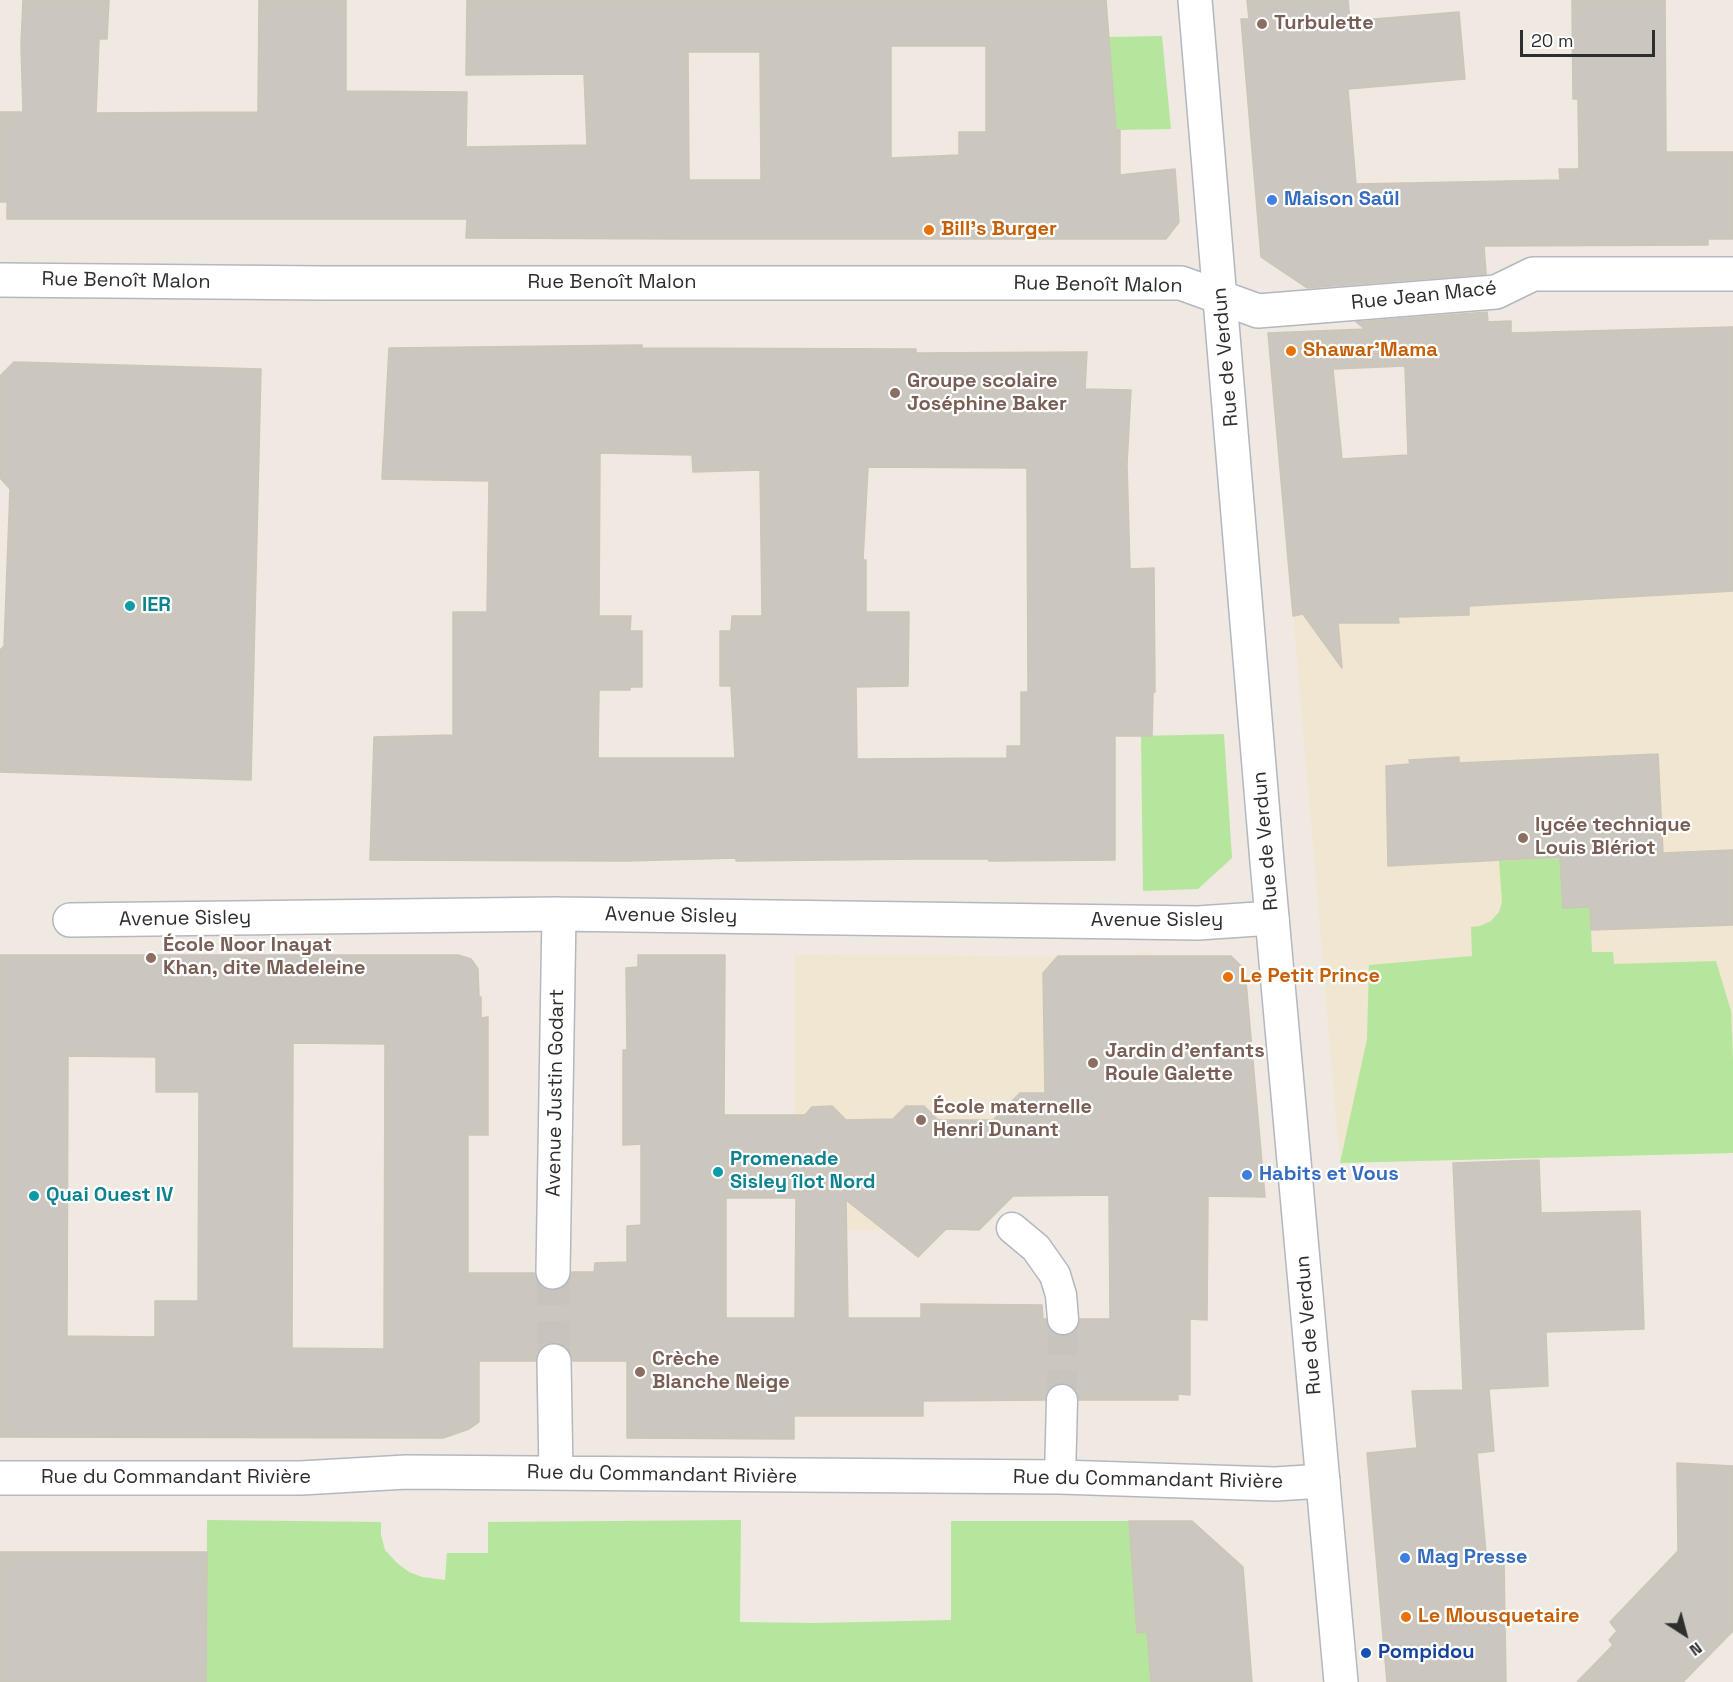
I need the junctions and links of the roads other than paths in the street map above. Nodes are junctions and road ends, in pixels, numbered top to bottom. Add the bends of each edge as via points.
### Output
1 (1196, 0) edge
2 (1733, 274) edge
3 (0, 280) edge
4 (1222, 298) junction
5 (559, 914) junction
6 (1272, 918) junction
7 (70, 920) dead end
8 (1011, 1228) dead end
9 (553, 1272) tunnel mouth
10 (1063, 1319) tunnel mouth
11 (554, 1361) tunnel mouth
12 (1062, 1400) tunnel mouth
13 (556, 1473) junction
14 (1060, 1477) junction
15 (0, 1478) edge
16 (1323, 1481) junction
17 (1341, 1682) edge

1 - 4 street, Rue de Verdun
2 - 4 street, Rue Jean Macé via 1533,274 1496,292 1258,311
3 - 4 street, Rue Benoît Malon via 1181,283
4 - 6 street, Rue de Verdun
5 - 6 street, Avenue Sisley via 1198,922
5 - 7 street, Avenue Sisley
5 - 9 street, Avenue Justin Godart
6 - 16 street, Rue de Verdun
8 - 10 street via 1036,1248 1055,1275
11 - 13 street
12 - 14 street
13 - 14 street, Rue du Commandant Rivière
13 - 15 street, Rue du Commandant Rivière
14 - 16 street, Rue du Commandant Rivière via 1275,1484
16 - 17 street, Rue de Verdun

